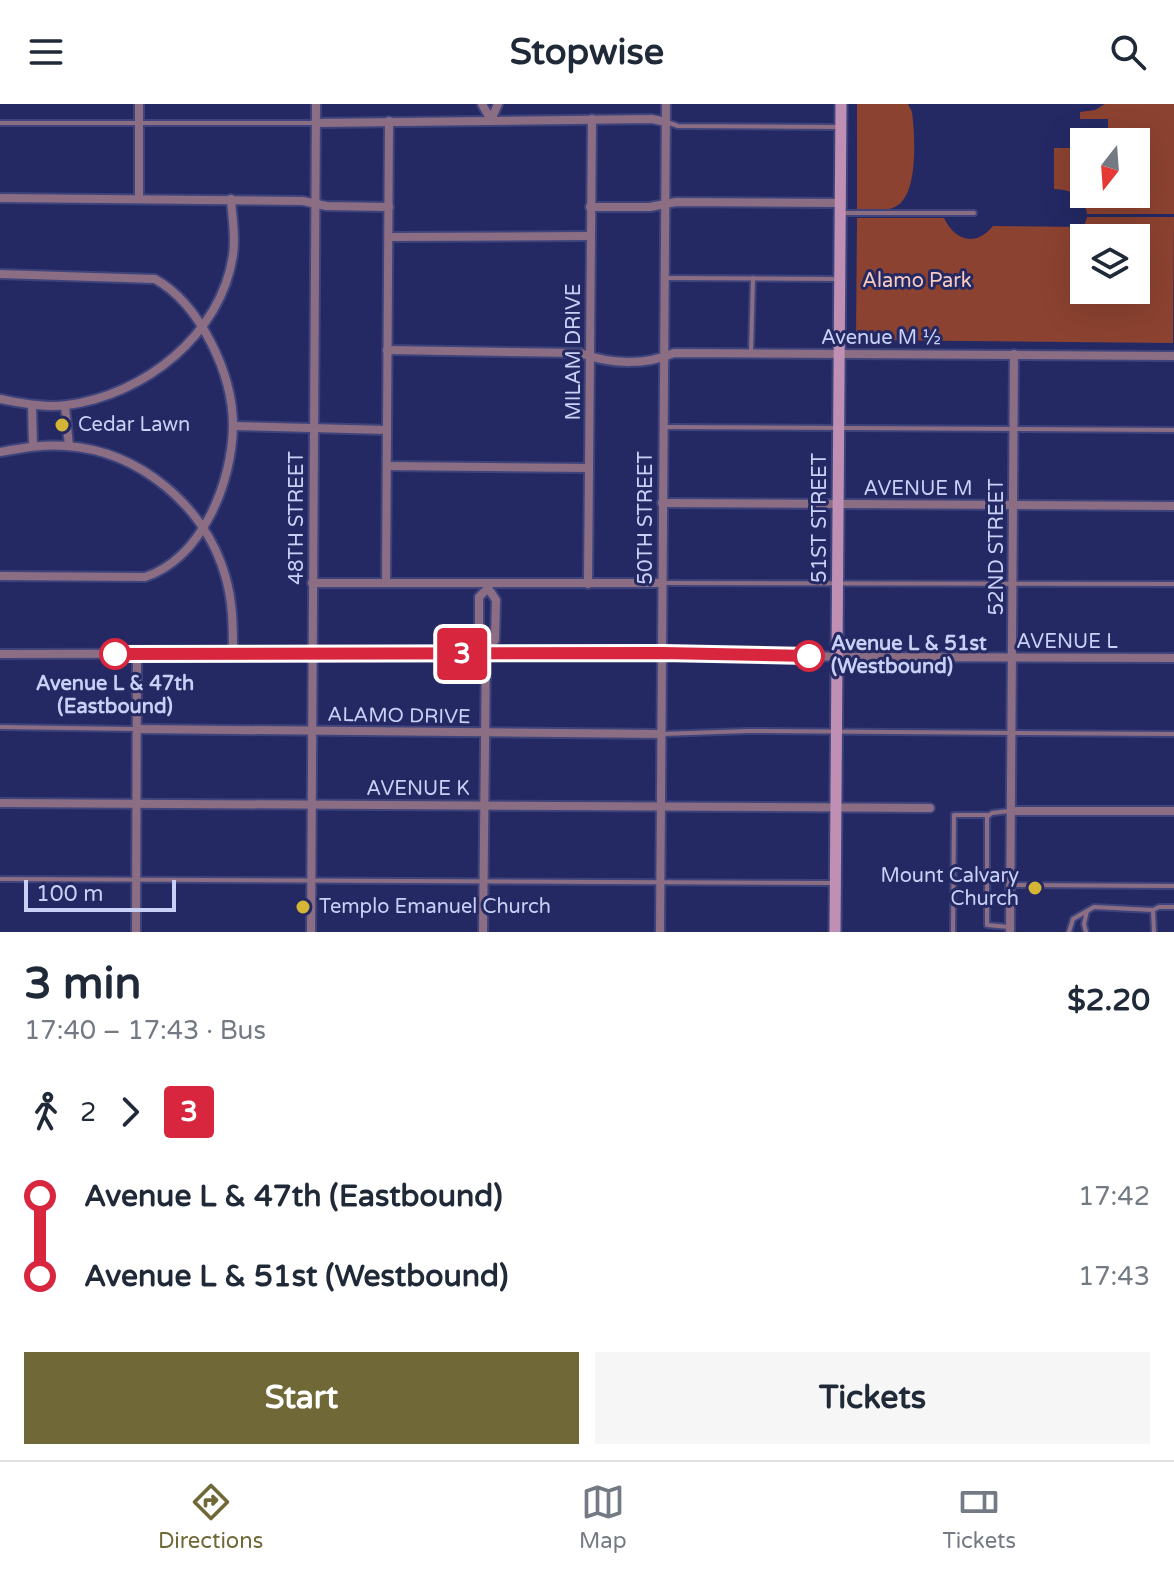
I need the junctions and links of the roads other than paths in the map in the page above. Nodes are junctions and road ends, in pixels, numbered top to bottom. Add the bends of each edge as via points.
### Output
1 (139, 104) edge
2 (316, 104) edge
3 (482, 104) edge
4 (498, 104) edge
5 (666, 104) edge
6 (841, 104) edge
7 (592, 119) junction
8 (491, 120) junction
9 (389, 121) junction
10 (666, 122) junction
11 (0, 123) edge
12 (139, 123) junction
13 (315, 123) junction
14 (840, 127) junction
15 (0, 198) edge
16 (139, 198) junction
17 (231, 199) junction
18 (315, 203) junction
19 (665, 203) junction
20 (389, 207) junction
21 (590, 207) junction
22 (840, 208) junction
23 (974, 213) dead end
24 (590, 236) junction
25 (389, 237) junction
26 (0, 274) edge
27 (664, 278) junction
28 (753, 278) junction
29 (839, 279) junction
30 (202, 326) junction
31 (387, 350) junction
32 (751, 353) junction
33 (838, 354) junction
34 (1014, 354) junction
35 (1174, 356) edge
36 (590, 357) junction
37 (663, 358) junction
38 (0, 399) edge
39 (32, 406) junction
40 (65, 406) junction
41 (233, 426) junction
42 (663, 427) junction
43 (838, 428) junction
44 (314, 429) junction
45 (1013, 429) junction
46 (387, 430) junction
47 (1174, 430) edge
48 (33, 446) junction
49 (69, 446) junction
50 (0, 452) edge
51 (387, 466) junction
52 (589, 468) junction
53 (662, 503) junction
54 (838, 504) junction
55 (1013, 505) junction
56 (1174, 506) edge
57 (203, 528) junction
58 (0, 576) edge
59 (312, 583) junction
60 (386, 583) junction
61 (662, 583) junction
62 (838, 583) junction
63 (588, 584) junction
64 (1013, 584) junction
65 (1174, 584) edge
66 (488, 586) junction
67 (486, 652) junction
68 (662, 653) junction
69 (0, 654) edge
70 (137, 654) junction
71 (233, 654) junction
72 (312, 654) junction
73 (836, 657) junction
74 (1012, 658) junction
75 (1174, 658) edge
76 (0, 727) edge
77 (137, 729) junction
78 (312, 731) junction
79 (486, 732) junction
80 (835, 732) junction
81 (1012, 733) junction
82 (661, 734) junction
83 (1174, 734) edge
84 (0, 803) edge
85 (137, 804) junction
86 (311, 805) junction
87 (485, 806) junction
88 (661, 807) junction
89 (835, 808) junction
90 (930, 808) dead end
91 (1011, 811) junction
92 (1174, 811) edge
93 (989, 815) junction
94 (0, 879) edge
95 (137, 880) junction
96 (311, 880) junction
97 (484, 881) junction
98 (660, 882) junction
99 (834, 883) junction
100 (1010, 885) junction
101 (1174, 886) edge
102 (1174, 907) edge
103 (1153, 910) junction
104 (1087, 911) junction
105 (987, 929) edge
106 (1010, 929) edge
107 (136, 932) edge
108 (311, 932) edge
109 (483, 932) edge
110 (660, 932) edge
111 (835, 932) edge
112 (953, 932) edge
113 (1069, 932) edge
114 (1086, 932) edge
115 (1154, 932) edge

1 - 12 street
2 - 13 street, 48TH STREET
3 - 8 street
4 - 8 street
5 - 10 street, 50TH STREET
6 - 14 street, 51ST STREET
7 - 8 street
7 - 10 street
7 - 21 street, MILAM DRIVE
8 - 9 street
9 - 13 street
9 - 20 street
10 - 14 lane
10 - 19 street, 50TH STREET
11 - 12 lane
12 - 13 lane
12 - 16 street
13 - 18 street, 48TH STREET
14 - 22 street, 51ST STREET
15 - 16 street
16 - 17 street
17 - 18 street
17 - 30 street via 233,254 222,292
18 - 20 street
18 - 44 street, 48TH STREET
19 - 21 street
19 - 22 street
19 - 27 street, 50TH STREET
20 - 25 street
21 - 24 street, MILAM DRIVE
22 - 23 lane
22 - 29 street, 51ST STREET
24 - 25 street
24 - 36 street, MILAM DRIVE
25 - 31 street
26 - 30 street via 155,279 169,287
27 - 28 lane
27 - 37 street, 50TH STREET
28 - 29 lane
28 - 32 lane
29 - 33 street, 51ST STREET
30 - 40 street via 180,353 143,381
30 - 41 street via 226,384
31 - 36 street, Avenue M ½
31 - 46 street
32 - 33 street, Avenue M ½
32 - 37 street, Avenue M ½ via 674,353
33 - 34 street, Avenue M ½
33 - 43 street, 51ST STREET
34 - 35 street, Avenue M ½
34 - 45 street, 52ND STREET
36 - 37 street, Avenue M ½ via 649,362
36 - 52 street, MILAM DRIVE
37 - 42 street, 50TH STREET
38 - 39 street
39 - 40 street
39 - 48 street
40 - 49 street
41 - 44 street
41 - 57 street via 225,477
42 - 43 lane
42 - 53 street, 50TH STREET
43 - 45 lane
43 - 54 street, 51ST STREET
44 - 46 street
44 - 59 street, 48TH STREET
45 - 47 lane
45 - 55 street, 52ND STREET
46 - 51 street
48 - 49 street
48 - 50 street
49 - 57 street via 137,466 166,486
51 - 52 street
51 - 60 street
52 - 63 street, MILAM DRIVE
53 - 54 street, AVENUE M
53 - 61 street, 50TH STREET
54 - 55 street, AVENUE M
54 - 62 street, 51ST STREET
55 - 56 street, AVENUE M
55 - 64 street, 52ND STREET
57 - 58 street via 179,557 145,577
57 - 71 street via 225,574
59 - 60 street
59 - 72 street, 48TH STREET
60 - 66 street
61 - 62 lane
61 - 63 street
61 - 68 street, 50TH STREET
62 - 64 lane
62 - 73 street, 51ST STREET
63 - 66 street
64 - 65 lane
64 - 74 street, 52ND STREET
66 - 67 street via 496,600 495,640
66 - 67 street via 479,597 479,643
67 - 68 street, AVENUE L
67 - 72 street, AVENUE L
67 - 79 street
68 - 73 street, AVENUE L
68 - 82 street, 50TH STREET
69 - 70 street, AVENUE L
70 - 71 street, AVENUE L
70 - 77 street
71 - 72 street, AVENUE L
72 - 78 street, 48TH STREET
73 - 74 street, AVENUE L
73 - 80 street, 51ST STREET
74 - 75 street, AVENUE L
74 - 81 street, 52ND STREET
76 - 77 lane
77 - 78 street, ALAMO DRIVE
77 - 85 street
78 - 79 street, ALAMO DRIVE
78 - 86 street, 48TH STREET
79 - 82 street, ALAMO DRIVE
79 - 87 street
80 - 81 lane
80 - 82 lane
80 - 89 street, 51ST STREET
81 - 83 lane
81 - 91 street, 52ND STREET
82 - 88 street, 50TH STREET
84 - 85 street, AVENUE K
85 - 86 street, AVENUE K
85 - 95 street
86 - 87 street, AVENUE K
86 - 96 street, 48TH STREET
87 - 88 street, AVENUE K
87 - 97 street
88 - 89 street, AVENUE K
88 - 98 street, 50TH STREET
89 - 90 street, AVENUE K
89 - 99 street, 51ST STREET
91 - 92 street
91 - 93 lane
91 - 100 street, 52ND STREET
93 - 105 lane
93 - 112 lane via 953,816
94 - 95 lane
95 - 96 lane
95 - 107 street
96 - 97 lane
96 - 108 street, 48TH STREET
97 - 98 lane
97 - 109 street
98 - 99 lane
98 - 110 street, 50TH STREET
99 - 111 street, 51ST STREET
100 - 101 lane
100 - 106 street, 52ND STREET
102 - 103 lane
103 - 104 lane
103 - 115 lane
104 - 113 lane via 1073,919
104 - 114 lane
105 - 106 lane

